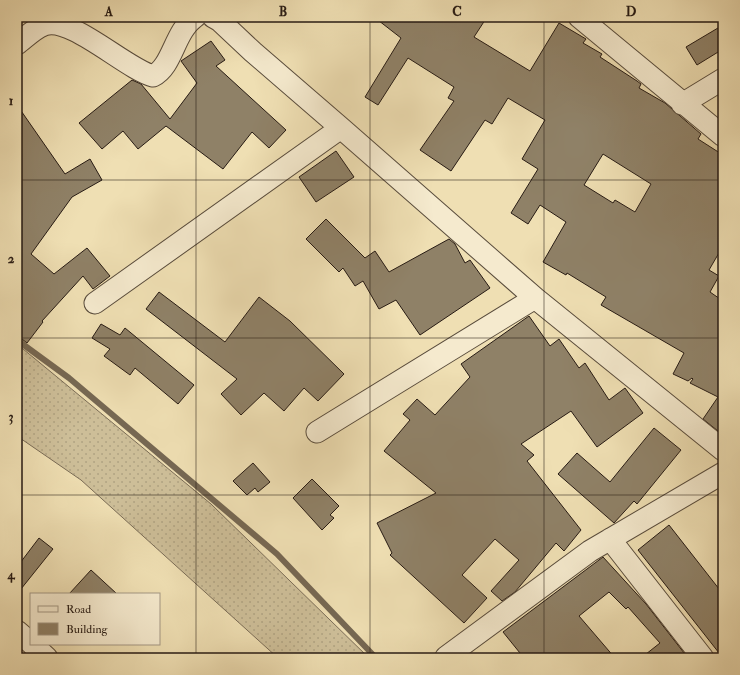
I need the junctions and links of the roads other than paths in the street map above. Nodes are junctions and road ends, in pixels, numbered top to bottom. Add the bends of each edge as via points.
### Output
1 (195, 17) edge
2 (213, 17) edge
3 (579, 17) edge
4 (17, 44) edge
5 (723, 79) edge
6 (682, 104) junction
7 (342, 128) junction
8 (723, 136) edge
9 (535, 298) junction
10 (95, 303) dead end
11 (318, 432) dead end
12 (723, 450) edge
13 (723, 473) edge
14 (610, 539) junction
15 (17, 631) edge
16 (30, 643) edge
17 (32, 645) edge
18 (446, 657) dead end
19 (47, 658) edge
20 (703, 658) edge

1 - 4 street via 181,30 168,60 159,73 153,76 142,73 89,38 63,25 45,24
2 - 7 street
3 - 6 street
5 - 6 street
6 - 8 street
7 - 9 street
7 - 10 street
9 - 11 street
9 - 12 street
13 - 14 street
14 - 18 street
14 - 20 street
15 - 16 street
17 - 19 street

